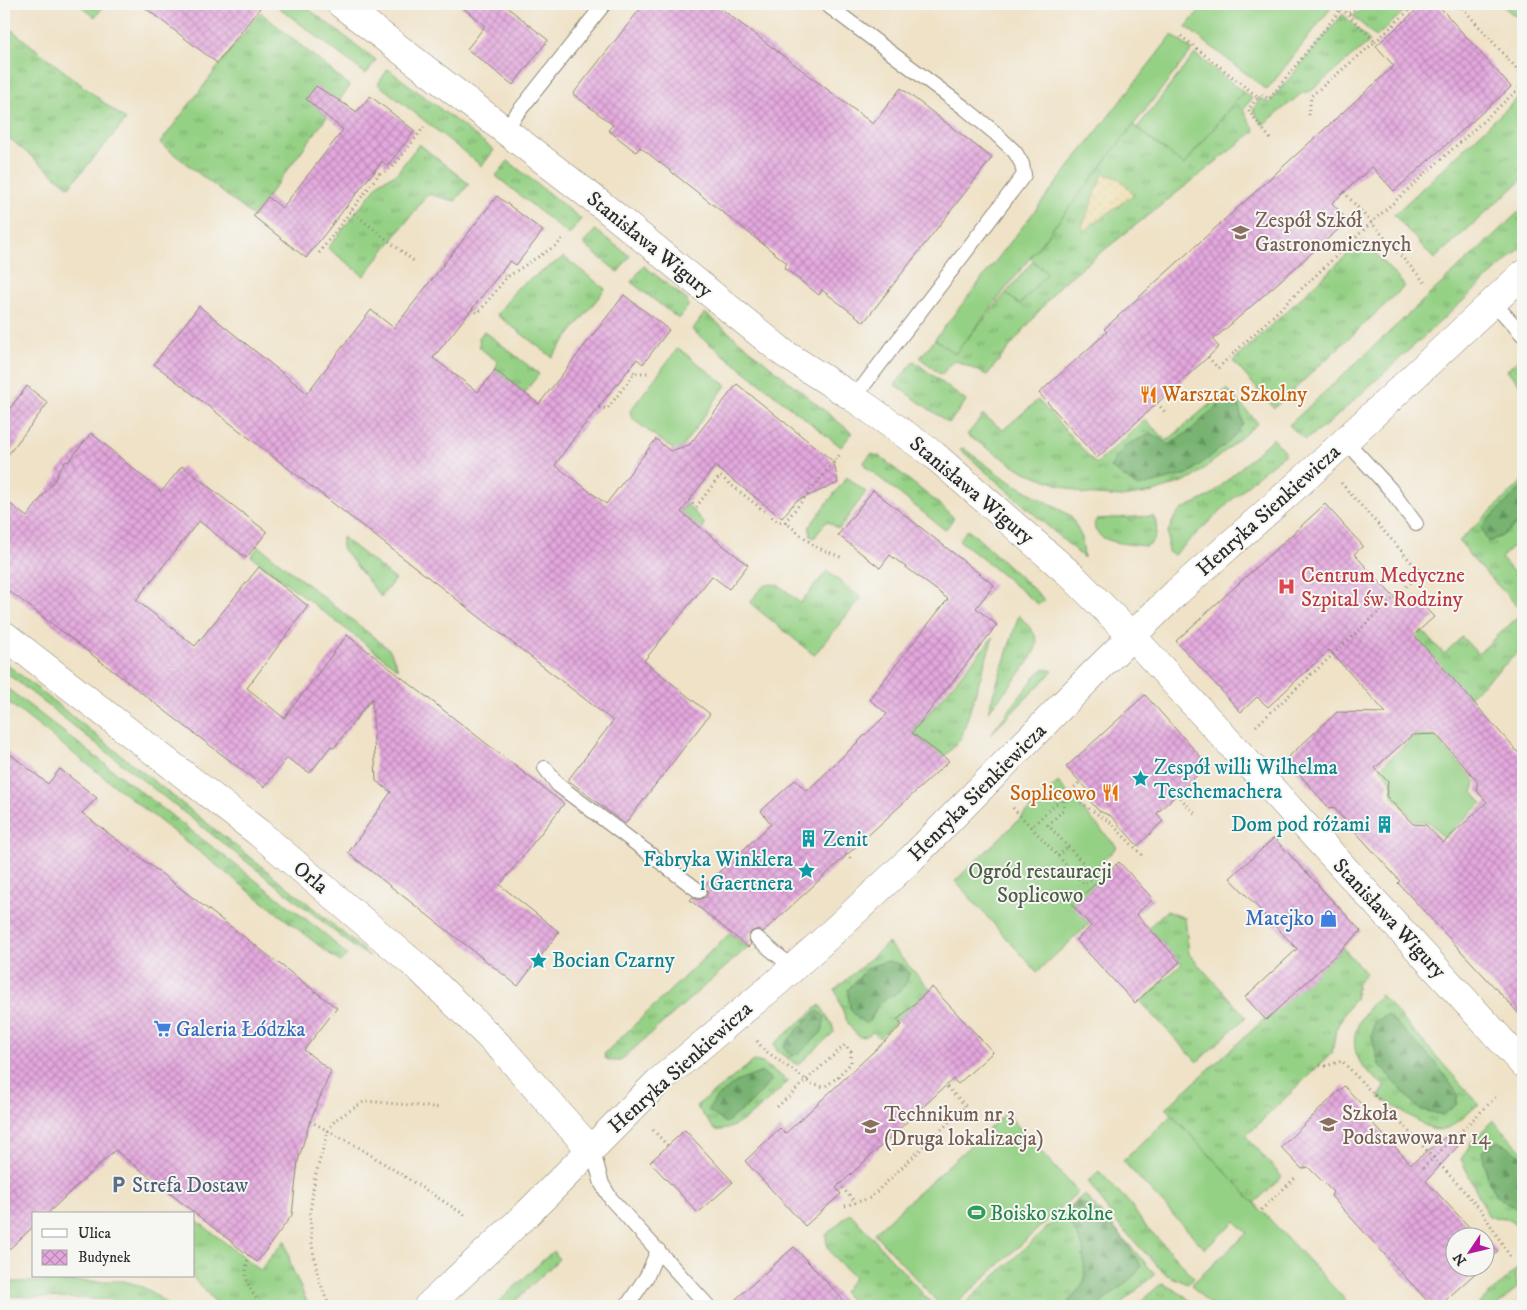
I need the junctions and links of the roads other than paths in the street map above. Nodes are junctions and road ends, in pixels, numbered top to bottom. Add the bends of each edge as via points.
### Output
1 (341, 4) edge
2 (604, 4) edge
3 (826, 4) edge
4 (504, 130) junction
5 (1523, 274) edge
6 (1493, 302) junction
7 (1523, 336) edge
8 (854, 398) junction
9 (1345, 440) junction
10 (1416, 524) dead end
11 (4, 635) edge
12 (1132, 636) junction
13 (546, 768) dead end
14 (699, 891) dead end
15 (757, 938) dead end
16 (793, 968) junction
17 (1523, 1064) edge
18 (590, 1149) junction
19 (658, 1250) junction
20 (428, 1306) edge
21 (627, 1306) edge
22 (708, 1306) edge

1 - 4 street, Stanisława Wigury
2 - 4 lane
3 - 8 lane via 994,132 1015,152 1024,175
4 - 8 street, Stanisława Wigury via 785,354
5 - 6 street, Henryka Sienkiewicza
6 - 7 lane
6 - 9 street, Henryka Sienkiewicza
8 - 12 street, Stanisława Wigury via 934,455 979,493 1071,575
9 - 10 lane via 1390,489
9 - 12 street, Henryka Sienkiewicza
11 - 18 street, Orla via 278,849 421,970 502,1049
12 - 16 street, Henryka Sienkiewicza via 912,858
12 - 17 street, Stanisława Wigury
13 - 14 lane via 558,785
15 - 16 lane
16 - 18 street, Henryka Sienkiewicza via 658,1082
18 - 19 lane via 602,1184 612,1199
18 - 20 street, Henryka Sienkiewicza via 528,1213
19 - 21 lane via 647,1276
19 - 22 lane

